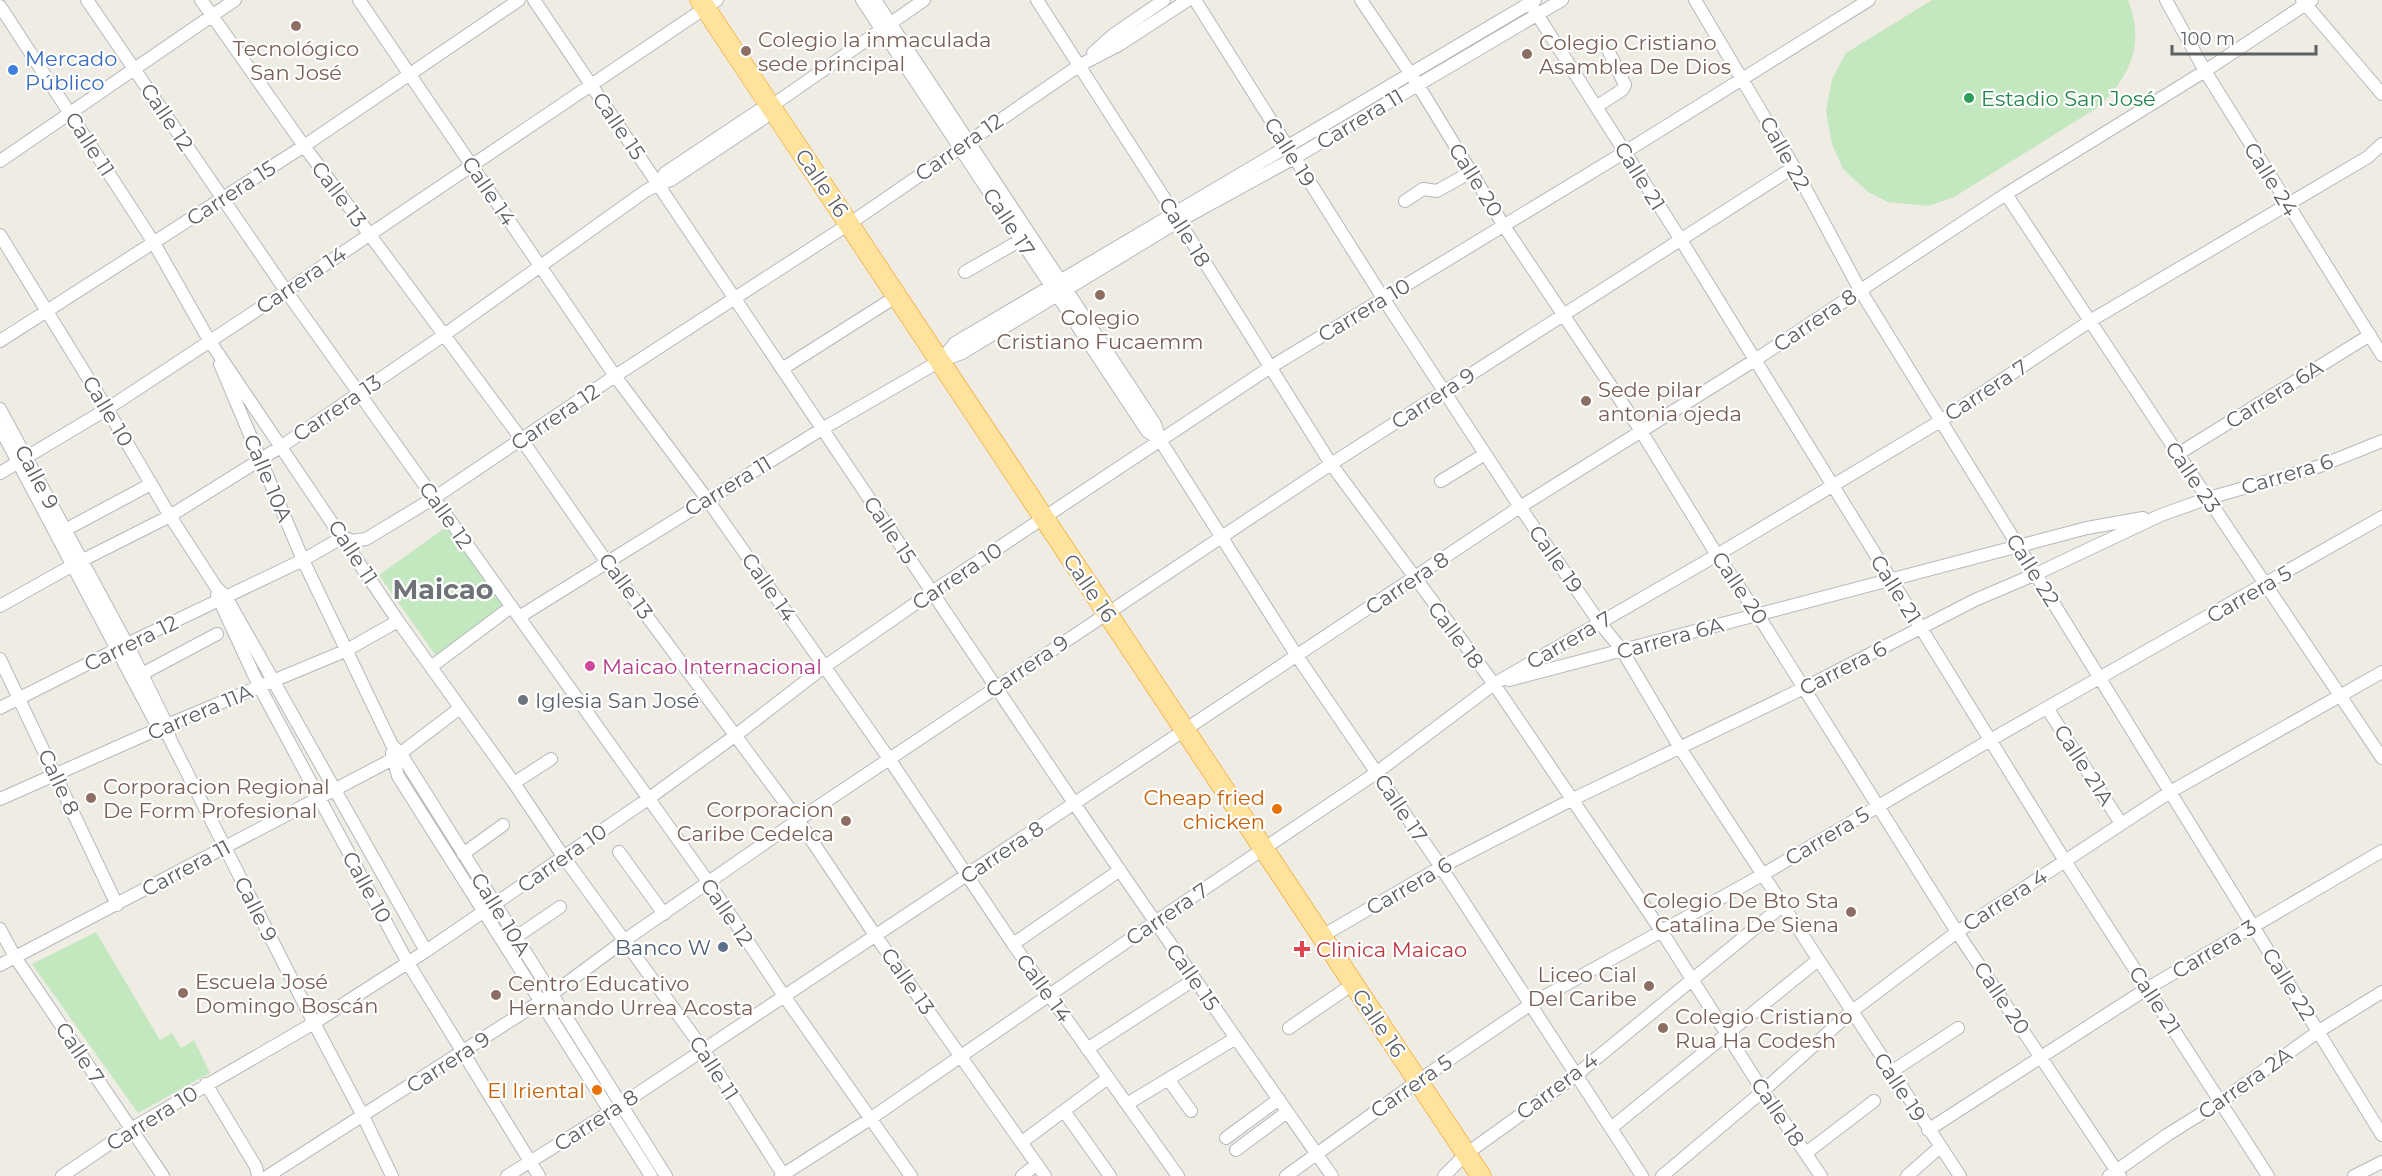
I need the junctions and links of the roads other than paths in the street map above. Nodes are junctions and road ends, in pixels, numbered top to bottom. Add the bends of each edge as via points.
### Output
1 (87, 0) edge
2 (201, 0) edge
3 (235, 0) edge
4 (359, 0) edge
5 (519, 0) edge
6 (534, 0) edge
7 (862, 0) edge
8 (875, 0) edge
9 (924, 0) edge
10 (1037, 0) edge
11 (1164, 0) edge
12 (1188, 0) edge
13 (1195, 0) edge
14 (1361, 0) edge
15 (1562, 0) edge
16 (1695, 0) edge
17 (1869, 0) edge
18 (2166, 0) edge
19 (1531, 1) edge
20 (2307, 2) edge
21 (708, 3) edge
22 (0, 6) edge
23 (1537, 15) junction
24 (212, 16) junction
25 (886, 27) junction
26 (1609, 52) dead end
27 (1080, 64) junction
28 (133, 68) junction
29 (2205, 71) junction
30 (1410, 74) junction
31 (411, 75) junction
32 (1743, 79) junction
33 (592, 85) junction
34 (1418, 85) junction
35 (2382, 94) edge
36 (771, 107) junction
37 (1596, 107) junction
38 (69, 112) junction
39 (964, 143) junction
40 (2382, 144) edge
41 (304, 146) junction
42 (1290, 152) junction
43 (1625, 152) junction
44 (0, 161) edge
45 (472, 166) junction
46 (1794, 167) junction
47 (1471, 172) junction
48 (658, 184) junction
49 (2006, 194) junction
50 (222, 198) junction
51 (1405, 201) dead end
52 (2287, 205) junction
53 (1177, 217) junction
54 (849, 224) junction
55 (1504, 226) junction
56 (0, 234) edge
57 (369, 234) junction
58 (1021, 240) junction
59 (1681, 240) junction
60 (154, 243) junction
61 (541, 267) junction
62 (965, 272) dead end
63 (1059, 287) junction
64 (1860, 290) junction
65 (286, 291) junction
66 (897, 296) junction
67 (736, 297) junction
68 (1383, 298) junction
69 (47, 312) junction
70 (1563, 316) junction
71 (2090, 321) junction
72 (2370, 334) junction
73 (444, 335) junction
74 (209, 340) junction
75 (0, 341) edge
76 (2382, 356) edge
77 (1755, 360) junction
78 (940, 361) junction
79 (1269, 368) junction
80 (782, 369) junction
81 (615, 376) junction
82 (1444, 390) junction
83 (360, 393) junction
84 (0, 409) edge
85 (107, 409) junction
86 (1942, 420) junction
87 (0, 428) edge
88 (822, 429) junction
89 (1641, 431) junction
90 (522, 440) junction
91 (1160, 440) junction
92 (2382, 441) edge
93 (282, 446) junction
94 (1485, 454) junction
95 (2178, 454) junction
96 (261, 459) junction
97 (23, 460) junction
98 (1330, 464) junction
99 (0, 473) edge
100 (1441, 481) dead end
101 (152, 484) junction
102 (1832, 486) junction
103 (434, 498) junction
104 (2209, 498) junction
105 (707, 499) junction
106 (1520, 507) junction
107 (2161, 515) junction
108 (170, 516) junction
109 (2382, 517) edge
110 (1044, 518) junction
111 (65, 530) junction
112 (1222, 536) junction
113 (344, 537) junction
114 (2018, 546) junction
115 (1717, 555) junction
116 (303, 560) junction
117 (606, 561) junction
118 (77, 563) junction
119 (2036, 574) junction
120 (1414, 578) junction
121 (1890, 580) junction
122 (2265, 585) junction
123 (932, 592) junction
124 (223, 599) junction
125 (0, 606) edge
126 (515, 612) junction
127 (1107, 613) junction
128 (1758, 615) junction
129 (398, 621) junction
130 (1599, 622) junction
131 (1921, 628) junction
132 (217, 634) dead end
133 (122, 646) junction
134 (345, 651) junction
135 (1622, 651) junction
136 (1297, 656) junction
137 (0, 659) edge
138 (431, 667) junction
139 (825, 667) junction
140 (2382, 672) edge
141 (142, 674) junction
142 (2100, 679) junction
143 (273, 681) junction
144 (1494, 684) junction
145 (259, 686) junction
146 (996, 686) junction
147 (1804, 688) junction
148 (2340, 697) junction
149 (19, 699) junction
150 (0, 708) edge
151 (460, 708) junction
152 (2047, 708) junction
153 (163, 727) junction
154 (1185, 730) junction
155 (736, 735) junction
156 (1992, 739) junction
157 (1680, 748) junction
158 (395, 753) junction
159 (2382, 758) edge
160 (552, 759) dead end
161 (890, 760) junction
162 (56, 773) junction
163 (1376, 773) junction
164 (514, 783) junction
165 (335, 790) junction
166 (2170, 792) junction
167 (318, 798) junction
168 (0, 799) edge
169 (1573, 799) junction
170 (648, 800) junction
171 (1074, 803) junction
172 (1877, 807) junction
173 (798, 820) junction
174 (2120, 822) junction
175 (503, 825) dead end
176 (225, 847) junction
177 (1263, 849) junction
178 (2382, 851) edge
179 (619, 852) dead end
180 (463, 854) junction
181 (563, 856) junction
182 (2065, 861) junction
183 (1441, 867) junction
184 (1120, 870) junction
185 (1762, 875) junction
186 (966, 876) junction
187 (709, 883) junction
188 (117, 905) junction
189 (496, 905) junction
190 (1782, 906) junction
191 (560, 907) dead end
192 (484, 912) junction
193 (664, 914) junction
194 (1155, 922) junction
195 (2252, 926) junction
196 (0, 929) edge
197 (1662, 932) junction
198 (1957, 932) junction
199 (875, 935) junction
200 (1322, 936) junction
201 (516, 938) junction
202 (625, 940) junction
203 (1012, 944) junction
204 (426, 951) junction
205 (15, 957) junction
206 (1818, 960) junction
207 (408, 963) junction
208 (0, 965) edge
209 (1691, 978) junction
210 (1195, 979) junction
211 (1353, 984) junction
212 (2148, 988) junction
213 (2382, 992) edge
214 (552, 994) junction
215 (1049, 995) junction
216 (784, 996) junction
217 (541, 1001) junction
218 (1531, 1004) junction
219 (1851, 1012) junction
220 (314, 1023) junction
221 (1289, 1028) dead end
222 (1958, 1028) dead end
223 (2319, 1031) junction
224 (1728, 1033) junction
225 (1236, 1038) junction
226 (703, 1049) junction
227 (1087, 1049) junction
228 (462, 1053) junction
229 (961, 1056) junction
230 (2041, 1056) junction
231 (1891, 1072) junction
232 (1576, 1075) junction
233 (1108, 1078) junction
234 (1168, 1080) junction
235 (1418, 1081) junction
236 (206, 1084) junction
237 (1763, 1090) junction
238 (1278, 1099) junction
239 (1874, 1101) dead end
240 (2220, 1102) junction
241 (622, 1104) junction
242 (1127, 1104) junction
243 (1064, 1111) junction
244 (610, 1112) junction
245 (1191, 1112) dead end
246 (1287, 1112) junction
247 (363, 1116) junction
248 (870, 1119) junction
249 (1611, 1128) junction
250 (131, 1129) junction
251 (1928, 1130) junction
252 (2382, 1135) edge
253 (1226, 1138) dead end
254 (1022, 1142) junction
255 (1940, 1147) junction
256 (1236, 1150) dead end
257 (1806, 1153) junction
258 (1316, 1154) junction
259 (1466, 1154) junction
260 (530, 1162) junction
261 (2382, 1162) edge
262 (1037, 1164) junction
263 (257, 1172) edge
264 (2115, 1174) edge
265 (62, 1176) edge
266 (163, 1176) edge
267 (269, 1176) edge
268 (392, 1176) edge
269 (507, 1176) edge
270 (539, 1176) edge
271 (651, 1176) edge
272 (666, 1176) edge
273 (783, 1176) edge
274 (911, 1176) edge
275 (1022, 1176) edge
276 (1045, 1176) edge
277 (1110, 1176) edge
278 (1178, 1176) edge
279 (1286, 1176) edge
280 (1332, 1176) edge
281 (1444, 1176) edge
282 (1481, 1176) edge
283 (1642, 1176) edge
284 (1662, 1176) edge
285 (1821, 1176) edge
286 (1907, 1176) edge
287 (1960, 1176) edge
288 (2268, 1176) edge
289 (2354, 1176) edge

1 - 28 street, Calle 12
2 - 24 street, Calle 13
3 - 24 street
4 - 31 street, Calle 14
5 - 31 street, Carrera 15
6 - 33 street, Calle 15
7 - 25 street, Calle 17
8 - 25 street, Calle 17
9 - 25 street, Carrera 13
10 - 27 street, Calle 18
11 - 27 street, Carrera 12 via 1113,35
12 - 27 street, Carrera 12 via 1119,45
13 - 42 street, Calle 19
14 - 30 street, Calle 20
15 - 23 street, Carrera 11
16 - 32 street, Calle 22
17 - 32 street, Carrera 10
18 - 29 street, Calle 24
19 - 23 street, Calle 21
19 - 30 street, Carrera 11
20 - 29 street, Carrera 8
20 - 35 street
21 - 33 street, Carrera 14
21 - 36 highway, Calle 16
22 - 38 street, Calle 11
23 - 34 street, Carrera 11
23 - 37 street, Calle 21
24 - 28 street
24 - 41 street, Calle 13
25 - 36 street, Carrera 13
25 - 39 street, Calle 17
26 - 37 street via 1624,85
27 - 39 street, Carrera 12
27 - 53 street, Calle 18
28 - 38 street
28 - 50 street, Calle 12
29 - 49 street, Carrera 8
29 - 52 street, Calle 24
30 - 34 street, Calle 20
30 - 42 street, Carrera 11
31 - 41 street, Carrera 15
31 - 45 street, Calle 14
32 - 43 street, Carrera 10
32 - 46 street, Calle 22
33 - 45 street, Carrera 14
33 - 48 street, Calle 15
34 - 42 street, Carrera 11
34 - 47 street, Calle 20
36 - 48 street, Carrera 13 via 758,111 675,166
36 - 54 highway, Calle 16
37 - 43 street, Calle 21
38 - 44 street
38 - 60 street, Calle 11
39 - 54 street, Carrera 12
39 - 58 street, Calle 17
39 - 63 street, Calle 17
40 - 52 street, Carrera 7 via 2368,157
41 - 50 street, Carrera 15
41 - 57 street, Calle 13
42 - 53 street, Carrera 11
42 - 68 street, Calle 19
43 - 55 street, Carrera 10
43 - 59 street, Calle 21
45 - 57 street, Carrera 14
45 - 61 street, Calle 14
46 - 59 street, Carrera 9
46 - 64 street, Calle 22
47 - 51 street via 1437,191 1423,189
47 - 55 street, Calle 20
48 - 61 street, Carrera 13
48 - 67 street, Calle 15
49 - 64 street, Carrera 8
49 - 71 street, Calle 23
50 - 60 street, Carrera 15
50 - 65 street, Calle 12
52 - 71 street, Carrera 7
52 - 72 street, Calle 24
53 - 63 street, Carrera 11
53 - 79 street, Calle 18
54 - 66 highway, Calle 16
54 - 67 street, Carrera 12
55 - 68 street, Carrera 10
55 - 70 street, Calle 20
56 - 69 street, Calle 10
57 - 65 street, Carrera 14
57 - 73 street, Calle 13
58 - 62 street
58 - 63 street, Calle 17
59 - 70 street, Carrera 9
59 - 77 street, Calle 21
60 - 69 street, Carrera 15
60 - 74 street, Calle 11
61 - 73 street, Carrera 13
61 - 81 street, Calle 14
63 - 78 street, Carrera 11 via 962,353
63 - 91 street, Calle 17 via 1155,424
64 - 77 street, Carrera 8
64 - 86 street, Calle 22
65 - 74 street, Carrera 14
65 - 83 street, Calle 12
66 - 78 highway, Calle 16
66 - 80 street
67 - 80 street, Calle 15
67 - 81 street, Carrera 12
68 - 79 street, Carrera 10
68 - 82 street, Calle 19
69 - 75 street, Carrera 15
69 - 85 street, Calle 10
70 - 82 street, Carrera 9
70 - 89 street, Calle 20
71 - 86 street, Carrera 7
71 - 95 street, Calle 23
72 - 76 street, Calle 24
72 - 95 street, Carrera 6A
73 - 83 street, Carrera 13
73 - 90 street, Calle 13
74 - 85 street, Carrera 14
74 - 93 street, Calle 11
74 - 96 street, Calle 10A
77 - 89 street, Carrera 8
77 - 102 street, Calle 21
78 - 88 street, Carrera 11
78 - 110 highway, Calle 16
79 - 91 street, Carrera 10
79 - 98 street, Calle 18
80 - 88 street, Calle 15
81 - 90 street, Carrera 12
81 - 105 street, Calle 14
82 - 94 street, Calle 19
82 - 98 street, Carrera 9
83 - 93 street, Carrera 13
83 - 103 street, Calle 12
84 - 97 street, Calle 9
85 - 97 street, Carrera 14
85 - 101 street, Calle 10
86 - 102 street, Carrera 7
86 - 114 street, Calle 22
87 - 97 street, Calle 9
88 - 105 street, Carrera 11
88 - 123 street, Calle 15
89 - 106 street, Carrera 8
89 - 115 street, Calle 20
90 - 103 street, Carrera 12
90 - 117 street, Calle 13
91 - 110 street, Carrera 10
91 - 112 street, Calle 17
92 - 104 street, Carrera 6 via 2320,466
93 - 96 street, Carrera 13
93 - 113 street, Calle 11
94 - 100 street
94 - 106 street, Calle 19
95 - 104 street, Calle 23
96 - 108 street, Carrera 13
96 - 116 street, Calle 10A
97 - 99 street, Carrera 14
97 - 111 street, Calle 9
97 - 118 street, Calle 9
98 - 112 street, Carrera 9
98 - 120 street, Calle 18
101 - 108 street, Calle 10
101 - 111 street
102 - 115 street, Carrera 7
102 - 121 street, Calle 21
103 - 113 street, Carrera 12 via 366,539 352,541
103 - 126 street, Calle 12
104 - 107 street, Carrera 6
104 - 122 street, Calle 23
105 - 117 street, Carrera 11
105 - 139 street, Calle 14
106 - 120 street, Carrera 8
106 - 130 street, Calle 19
107 - 114 street, Carrera 6A
107 - 119 street, Carrera 6
108 - 118 street, Carrera 13
108 - 124 street, Calle 10
109 - 122 street, Carrera 5
110 - 123 street, Carrera 10
110 - 127 highway, Calle 16
111 - 118 street, Calle 9
112 - 127 street, Carrera 9
112 - 136 street, Calle 17
113 - 116 street, Carrera 12
113 - 129 street, Calle 11
114 - 119 street, Calle 22
114 - 121 street, Carrera 6A
115 - 128 street, Calle 20
115 - 130 street, Carrera 7
116 - 124 street, Carrera 12
116 - 134 street, Calle 10A
117 - 126 street, Carrera 11
117 - 155 street, Calle 13
118 - 125 street, Carrera 13
118 - 133 street, Calle 9
119 - 131 street, Carrera 6
119 - 142 street, Calle 22
120 - 136 street, Carrera 8
120 - 144 street, Calle 18
121 - 128 street, Carrera 6A
121 - 131 street, Calle 21
122 - 142 street, Carrera 5
122 - 148 street, Calle 23
123 - 139 street, Carrera 10
123 - 146 street, Calle 15
124 - 133 street, Carrera 12
124 - 143 street
124 - 145 street, Calle 10
126 - 138 street, Carrera 11
126 - 170 street, Calle 12
127 - 146 street, Carrera 9
127 - 154 highway, Calle 16
128 - 135 street, Carrera 6A
128 - 147 street, Calle 20
129 - 134 street, Carrera 11A
129 - 138 street, Calle 11
130 - 135 street, Calle 19
130 - 144 street, Carrera 7
131 - 147 street, Carrera 6
131 - 156 street, Calle 21
132 - 141 street
133 - 141 street, Calle 9
133 - 149 street, Carrera 12
133 - 153 street, Calle 9
134 - 143 street, Carrera 11A
134 - 158 street, Calle 10A
135 - 144 street, Carrera 6A
135 - 157 street, Calle 19
136 - 154 street, Carrera 8
136 - 163 street, Calle 17
137 - 149 street, Calle 8
138 - 151 street, Calle 11
139 - 155 street, Carrera 10
139 - 161 street, Calle 14
140 - 148 street, Carrera 4
141 - 153 street, Calle 9
142 - 152 street, Carrera 5
142 - 166 street, Calle 22
143 - 145 street, Carrera 11A
143 - 165 street
144 - 163 street, Carrera 7
144 - 169 street, Calle 18
145 - 153 street, Carrera 11A
145 - 167 street, Calle 10
146 - 161 street, Carrera 9
146 - 171 street, Calle 15
147 - 157 street, Carrera 6
147 - 172 street, Calle 20
148 - 159 street, Calle 23
148 - 166 street, Carrera 4
149 - 150 street, Carrera 12
149 - 162 street, Calle 8
151 - 158 street, Carrera 11
151 - 164 street, Calle 11
152 - 156 street, Carrera 5
152 - 174 street, Calle 21A
153 - 162 street, Carrera 11A
153 - 176 street, Calle 9
154 - 171 street, Carrera 8
154 - 177 highway, Calle 16
155 - 170 street, Carrera 10
155 - 173 street, Calle 13
156 - 172 street, Carrera 5
156 - 182 street, Calle 21
157 - 169 street, Carrera 6
157 - 185 street, Calle 19
158 - 165 street, Carrera 11
158 - 180 street, Calle 10A
158 - 192 street, Calle 10A via 398,776
160 - 164 street
161 - 173 street, Carrera 9
161 - 186 street, Calle 14
162 - 168 street, Carrera 11A
162 - 188 street, Calle 8
163 - 177 street, Carrera 7
163 - 183 street, Calle 17
164 - 181 street, Calle 11
165 - 167 street, Carrera 11
165 - 204 street
166 - 174 street, Carrera 4
166 - 195 street, Calle 22
167 - 176 street, Carrera 11
167 - 207 street, Calle 10
169 - 183 street, Carrera 6
169 - 197 street, Calle 18
170 - 181 street, Carrera 10
170 - 187 street, Calle 12
171 - 184 street, Calle 15
171 - 186 street, Carrera 8
172 - 185 street, Carrera 5
172 - 198 street, Calle 20
173 - 187 street, Carrera 9
173 - 199 street, Calle 13
174 - 182 street, Carrera 4
175 - 180 street
176 - 188 street, Carrera 11
176 - 220 street, Calle 9
177 - 194 street, Carrera 7
177 - 200 highway, Calle 16
178 - 195 street, Carrera 3
179 - 193 street
180 - 189 street, Calle 10A
181 - 189 street, Carrera 10
181 - 202 street, Calle 11
182 - 198 street, Carrera 4
182 - 212 street, Calle 21
183 - 200 street, Carrera 6
183 - 218 street, Calle 17
184 - 194 street, Calle 15
184 - 203 street
185 - 190 street, Calle 19
185 - 197 street, Carrera 5
186 - 199 street, Carrera 8
186 - 203 street, Calle 14
187 - 193 street, Carrera 9
187 - 216 street, Calle 12
188 - 205 street, Carrera 11
189 - 192 street, Carrera 10
189 - 201 street, Calle 10A
190 - 206 street, Calle 19
190 - 209 street, Carrera 4
191 - 201 street
192 - 204 street, Carrera 10
192 - 217 street, Calle 10A
193 - 202 street, Carrera 9
194 - 210 street, Calle 15
194 - 215 street, Carrera 7
195 - 212 street, Carrera 3
195 - 223 street, Calle 22
196 - 205 street, Calle 7
197 - 209 street, Calle 18
197 - 218 street, Carrera 5
198 - 219 street, Carrera 4
198 - 230 street, Calle 20
199 - 216 street, Carrera 8
199 - 229 street, Calle 13
200 - 211 highway, Calle 16
201 - 214 street, Calle 10A
202 - 214 street, Carrera 9
202 - 226 street, Calle 11
203 - 215 street, Calle 14
204 - 207 street, Carrera 10
205 - 208 street, Carrera 11
205 - 250 street, Calle 7
206 - 219 street, Calle 19
206 - 224 street
207 - 220 street, Carrera 10
207 - 228 street, Calle 10
209 - 224 street, Calle 18
209 - 232 street, Carrera 4
210 - 225 street, Calle 15
210 - 227 street
211 - 221 street
211 - 235 highway, Calle 16
212 - 230 street, Carrera 3
212 - 240 street, Calle 21
213 - 223 street, Carrera 2A
214 - 217 street, Carrera 9
214 - 241 street, Calle 10A
215 - 227 street, Calle 14
215 - 229 street, Carrera 7
216 - 226 street, Carrera 8
216 - 248 street, Calle 12
217 - 228 street, Carrera 9
217 - 244 street, Calle 10A
218 - 232 street, Calle 17
218 - 235 street, Carrera 5
219 - 231 street, Calle 19
219 - 237 street, Carrera 4
220 - 236 street, Carrera 10
220 - 247 street, Calle 9
222 - 231 street
223 - 240 street, Carrera 2A
223 - 252 street, Calle 22
224 - 237 street, Calle 18
224 - 249 street
225 - 234 street
225 - 238 street, Calle 15
226 - 241 street, Carrera 8
226 - 273 street, Calle 11
227 - 233 street, Calle 14
228 - 247 street, Carrera 9
228 - 260 street, Calle 10
229 - 248 street, Carrera 7
229 - 254 street, Calle 13
230 - 251 street, Carrera 3
230 - 264 street, Calle 20
231 - 251 street, Calle 19
232 - 249 street, Calle 17
232 - 259 street, Carrera 4
233 - 242 street, Calle 14
233 - 243 street
234 - 242 street
234 - 245 street
235 - 258 street, Carrera 5
235 - 259 highway, Calle 16
236 - 250 street, Carrera 10
236 - 263 street
237 - 257 street, Calle 18
237 - 284 street, Carrera 4
238 - 246 street, Calle 15
238 - 253 street
239 - 257 street
240 - 264 street, Carrera 2A
240 - 288 street, Calle 21
241 - 244 street, Carrera 8
241 - 272 street, Calle 10A
242 - 278 street, Calle 14
243 - 254 street
243 - 277 street
244 - 260 street, Carrera 8
244 - 271 street, Calle 10A
246 - 256 street
246 - 258 street, Calle 15
247 - 267 street, Carrera 9
247 - 268 street, Calle 9
248 - 273 street, Carrera 7
248 - 274 street, Calle 12
249 - 283 street, Calle 17
250 - 265 street, Carrera 10
250 - 266 street, Calle 7
251 - 255 street, Calle 19
254 - 262 street, Calle 13
255 - 286 street
255 - 287 street, Calle 19
257 - 285 street, Calle 18
258 - 279 street, Carrera 5
258 - 280 street, Calle 15
259 - 281 street, Carrera 4
259 - 282 highway, Calle 16
260 - 269 street, Carrera 8
260 - 270 street, Calle 10
261 - 289 street
262 - 275 street
262 - 276 street, Calle 13
263 - 267 street

